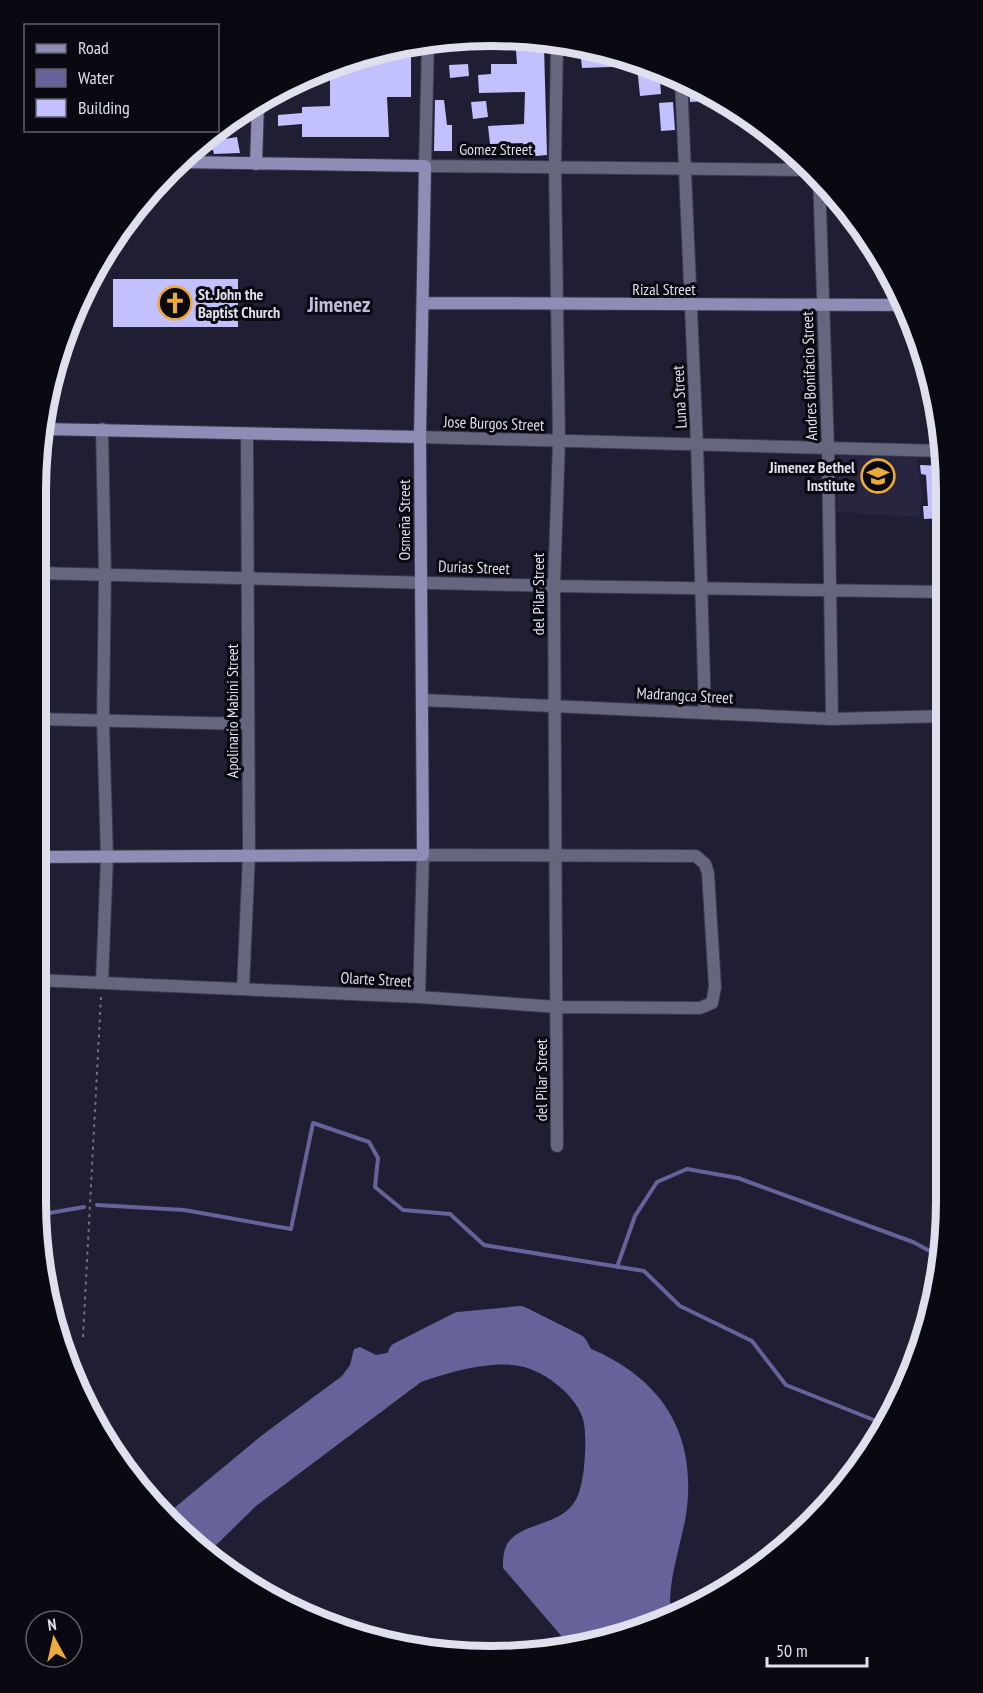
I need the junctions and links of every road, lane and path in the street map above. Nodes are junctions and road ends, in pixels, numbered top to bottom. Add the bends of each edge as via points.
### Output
1 (428, 51) edge
2 (556, 51) edge
3 (681, 89) edge
4 (258, 113) edge
5 (192, 162) edge
6 (256, 164) junction
7 (555, 165) junction
8 (425, 166) junction
9 (684, 169) junction
10 (799, 170) edge
11 (819, 191) edge
12 (424, 303) junction
13 (691, 305) junction
14 (823, 305) junction
15 (896, 305) edge
16 (559, 306) junction
17 (51, 429) edge
18 (102, 429) junction
19 (247, 434) junction
20 (420, 437) junction
21 (559, 442) junction
22 (697, 446) junction
23 (828, 448) junction
24 (935, 451) edge
25 (46, 573) edge
26 (105, 574) junction
27 (248, 579) junction
28 (421, 581) junction
29 (554, 586) junction
30 (702, 589) junction
31 (828, 591) junction
32 (936, 592) edge
33 (423, 700) junction
34 (556, 704) junction
35 (705, 713) junction
36 (936, 716) edge
37 (46, 719) edge
38 (832, 719) junction
39 (103, 721) junction
40 (248, 724) junction
41 (249, 855) junction
42 (423, 855) junction
43 (556, 855) junction
44 (46, 857) edge
45 (107, 857) junction
46 (46, 980) edge
47 (102, 982) junction
48 (243, 988) junction
49 (419, 998) junction
50 (558, 1007) junction
51 (556, 1146) dead end
52 (83, 1337) dead end

1 - 8 street, Osmeña Street
2 - 7 street, del Pilar Street
3 - 9 street, Luna Street
4 - 6 street
5 - 6 street, Gomez Street
6 - 8 street, Gomez Street
7 - 8 street, Gomez Street
7 - 9 street, Gomez Street
7 - 16 street, del Pilar Street
8 - 12 street, Osmeña Street
9 - 10 street, Gomez Street
9 - 13 street, Luna Street
11 - 14 street, Andres Bonifacio Street
12 - 16 street, Rizal Street
12 - 20 street, Osmeña Street
13 - 14 street, Rizal Street
13 - 16 street, Rizal Street
13 - 22 street, Luna Street
14 - 15 street, Rizal Street
14 - 23 street, Andres Bonifacio Street
16 - 21 street, del Pilar Street
17 - 18 street, Jose Burgos Street
18 - 19 street, Jose Burgos Street
18 - 26 street
19 - 20 street, Jose Burgos Street
19 - 27 street, Apolinario Mabini Street
20 - 21 street, Jose Burgos Street
20 - 28 street, Osmeña Street
21 - 22 street, Jose Burgos Street
21 - 29 street, del Pilar Street
22 - 23 street, Jose Burgos Street
22 - 30 street, Luna Street
23 - 24 street, Jose Burgos Street
23 - 31 street, Andres Bonifacio Street
25 - 26 street, Durias Street
26 - 27 street, Durias Street
26 - 39 street
27 - 28 street, Durias Street
27 - 40 street, Apolinario Mabini Street
28 - 29 street, Durias Street
28 - 33 street, Osmeña Street
29 - 30 street, Durias Street
29 - 34 street, del Pilar Street
30 - 31 street, Durias Street
30 - 35 street, Luna Street
31 - 32 street, Durias Street
31 - 38 street, Andres Bonifacio Street
33 - 34 street, Madrangca Street
33 - 42 street, Osmeña Street
34 - 35 street, Madrangca Street
34 - 43 street, del Pilar Street
35 - 38 street, Madrangca Street
36 - 38 street, Madrangca Street
37 - 39 street
39 - 40 street
39 - 45 street
40 - 41 street, Apolinario Mabini Street
41 - 42 street
41 - 45 street
41 - 48 street, Apolinario Mabini Street
42 - 43 street
42 - 49 street, Osmeña Street
43 - 50 street, del Pilar Street
43 - 50 street, Olarte Street via 700,859 708,873 715,987 712,1003 700,1008
44 - 45 street
45 - 47 street
46 - 47 street, Olarte Street
47 - 48 street, Olarte Street
47 - 52 path
48 - 49 street, Olarte Street
49 - 50 street, Olarte Street
50 - 51 street, del Pilar Street

